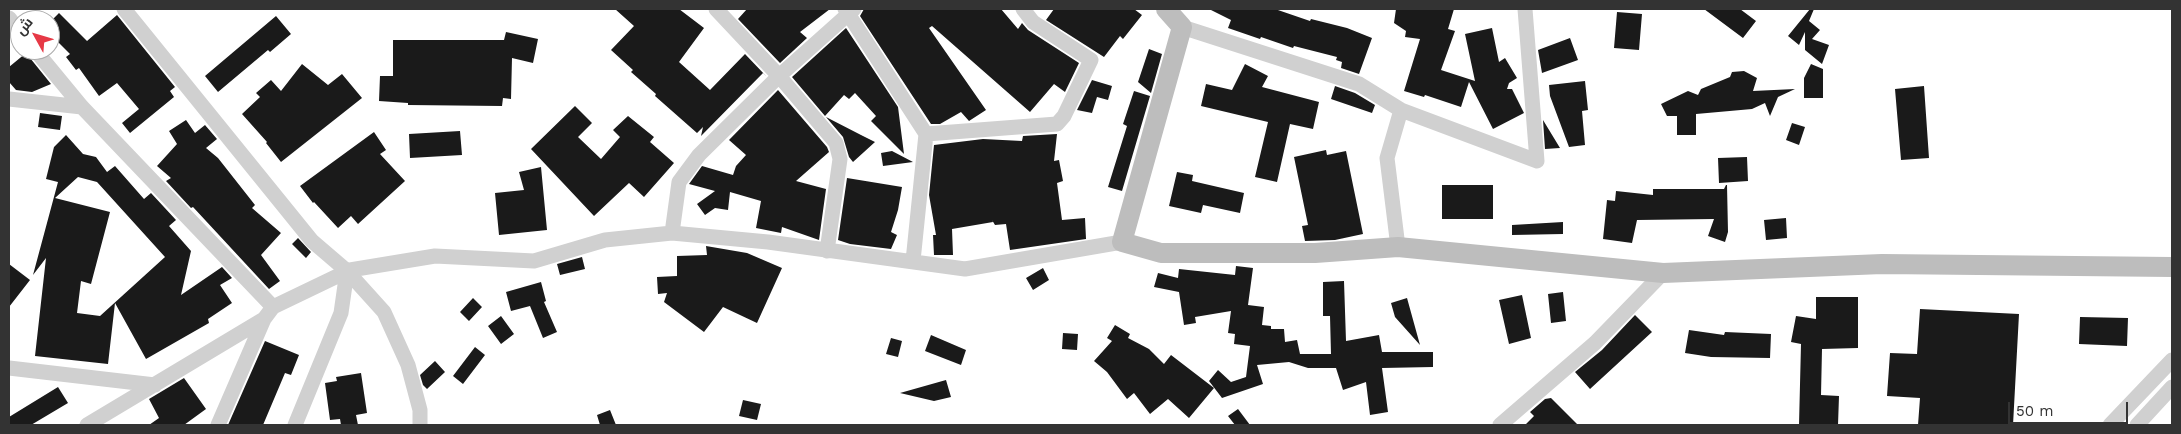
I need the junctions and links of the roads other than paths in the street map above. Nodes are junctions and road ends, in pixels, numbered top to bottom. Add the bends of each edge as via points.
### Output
1 (124, 9) edge
2 (716, 9) edge
3 (1024, 9) edge
4 (1166, 9) edge
5 (1525, 9) edge
6 (849, 10) edge
7 (1182, 27) junction
8 (42, 60) edge
9 (779, 76) junction
10 (9, 99) edge
11 (82, 108) junction
12 (1400, 110) junction
13 (926, 134) junction
14 (672, 233) junction
15 (1122, 242) junction
16 (1398, 246) junction
17 (827, 251) junction
18 (913, 261) junction
19 (2172, 267) edge
20 (347, 271) junction
21 (1663, 272) junction
22 (268, 313) junction
23 (2172, 360) edge
24 (9, 368) edge
25 (155, 385) junction
26 (2172, 387) edge
27 (86, 425) edge
28 (218, 425) edge
29 (295, 425) edge
30 (420, 425) edge
31 (1500, 425) edge
32 (2110, 425) edge
33 (2137, 425) edge

1 - 20 street via 312,241
2 - 9 street
3 - 13 street via 1033,22 1090,60 1064,116 1057,124
4 - 7 street
5 - 12 street via 1537,161
6 - 9 street
6 - 13 street
7 - 12 street via 1359,84
7 - 15 street
8 - 11 street
9 - 14 street via 699,155 678,182
9 - 17 street via 836,143 840,159
10 - 11 street
11 - 22 street
12 - 16 street via 1386,158
13 - 18 street
14 - 17 street
14 - 20 street via 605,240 534,260 435,256
15 - 16 street via 1160,253 1315,253
15 - 18 street via 965,269
16 - 21 street
17 - 18 street
19 - 21 street via 1882,264
20 - 22 street
20 - 29 street via 341,313
20 - 30 street via 384,312 408,365 420,410
21 - 31 street via 1595,343
22 - 25 street
22 - 28 street
23 - 32 street
24 - 25 street
25 - 27 street
26 - 33 street

